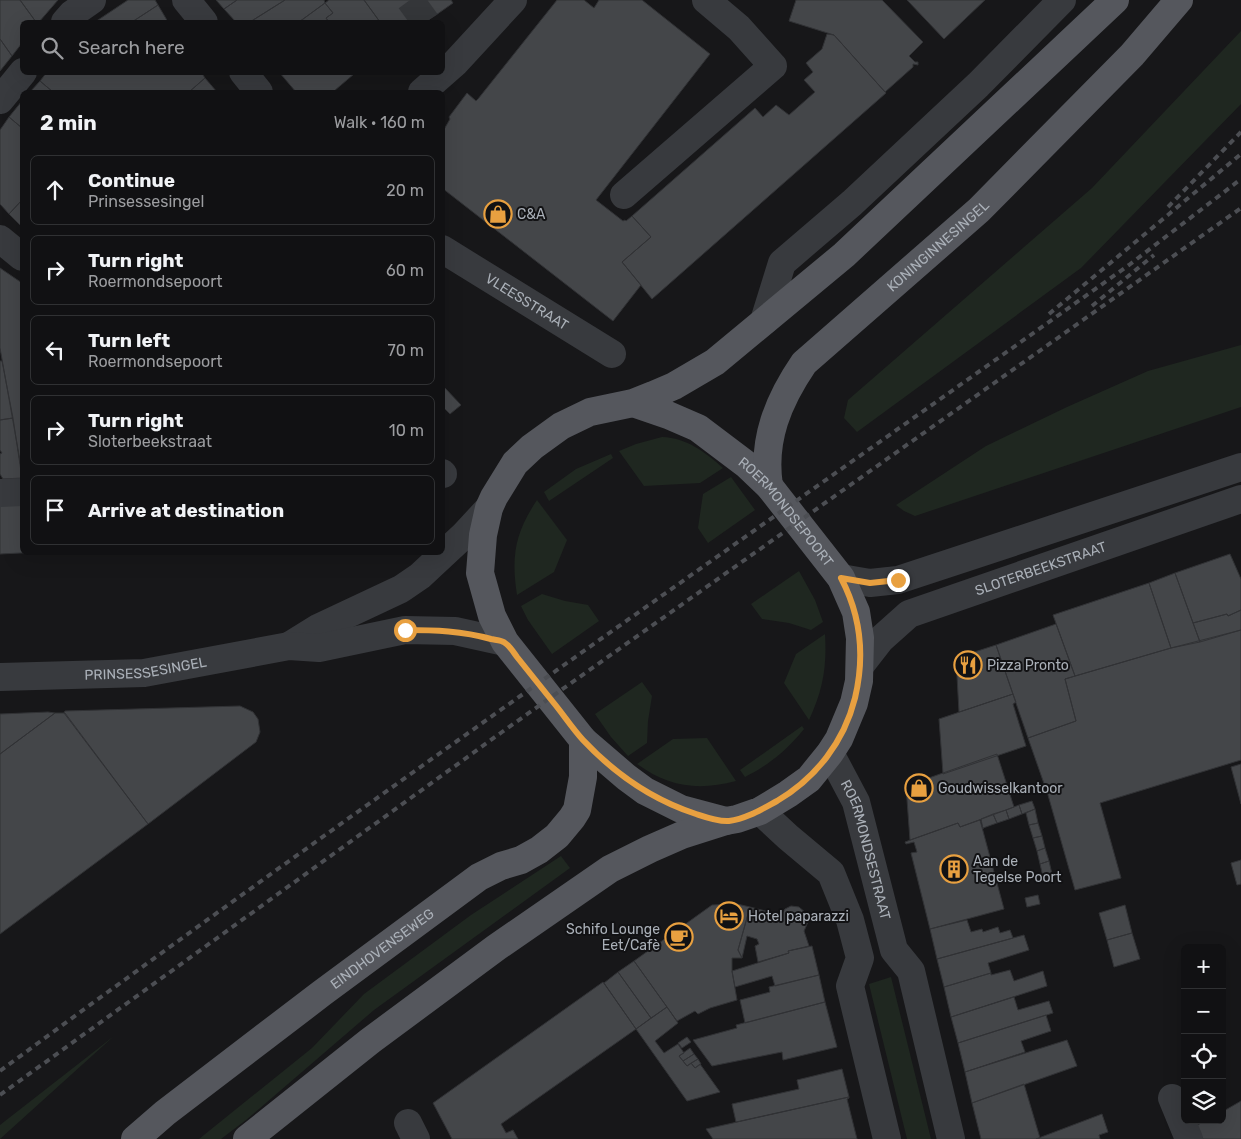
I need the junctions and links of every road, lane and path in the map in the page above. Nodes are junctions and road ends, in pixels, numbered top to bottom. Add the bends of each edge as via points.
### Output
1 (92, 0) edge
2 (186, 0) edge
3 (513, 0) edge
4 (706, 0) edge
5 (1062, 0) edge
6 (1109, 0) edge
7 (1115, 0) edge
8 (1179, 0) edge
9 (1184, 0) edge
10 (67, 20) edge
11 (202, 20) edge
12 (1092, 22) junction
13 (1156, 28) junction
14 (449, 54) edge
15 (21, 75) edge
16 (245, 75) edge
17 (434, 75) edge
18 (257, 90) edge
19 (423, 90) edge
20 (0, 100) edge
21 (624, 195) dead end
22 (445, 251) edge
23 (764, 321) junction
24 (612, 354) dead end
25 (633, 403) junction
26 (1241, 467) edge
27 (769, 486) junction
28 (20, 492) edge
29 (0, 493) edge
30 (1241, 498) edge
31 (490, 508) junction
32 (445, 553) edge
33 (443, 555) edge
34 (841, 578) junction
35 (505, 642) junction
36 (289, 646) junction
37 (860, 666) junction
38 (0, 677) edge
39 (583, 740) junction
40 (830, 753) junction
41 (760, 810) junction
42 (726, 821) junction
43 (894, 950) junction
44 (860, 958) junction
45 (1172, 1098) dead end
46 (135, 1139) edge
47 (247, 1139) edge
48 (888, 1139) edge
49 (951, 1139) edge
50 (1189, 1139) edge

1 - 10 street
2 - 11 street
3 - 14 street
4 - 21 street via 739,28 773,66
5 - 23 street via 964,98 852,203 782,263
6 - 12 main road
7 - 12 main road
8 - 13 main road
9 - 13 main road
12 - 23 main road via 844,255
13 - 27 main road, KONINGINNESINGEL via 979,210 804,363 788,386 776,413 767,453
15 - 20 street
16 - 18 street
17 - 19 street
22 - 24 street, VLEESSTRAAT
23 - 25 main road via 715,362 674,386
25 - 27 main road, ROERMONDSEPOORT via 698,428
25 - 31 main road via 590,412 547,435 515,463
26 - 34 street via 898,580 870,583
27 - 34 main road, ROERMONDSEPOORT
28 - 29 street
30 - 37 street, SLOTERBEEKSTRAAT via 909,614 881,639
31 - 32 street, PRINSESSESINGEL
31 - 35 main road via 481,547 480,573 492,616
33 - 36 street, PRINSESSESINGEL via 402,589 318,628
34 - 37 main road, ROERMONDSEPOORT via 856,612
35 - 36 street, PRINSESSESINGEL via 438,630 405,630 319,648
35 - 39 main road
36 - 38 street, PRINSESSESINGEL via 144,673
37 - 40 main road, ROERMONDSEPOORT via 854,703
39 - 42 main road via 645,791 681,809
39 - 46 main road, EINDHOVENSEWEG via 583,777 577,810 557,836 540,850 472,882 322,993
40 - 41 main road, ROERMONDSEPOORT via 809,778
40 - 43 street, ROERMONDSESTRAAT via 856,802
41 - 42 main road, ROERMONDSEPOORT
41 - 44 street via 831,873 850,920
42 - 47 main road via 682,835 610,869 370,1041
43 - 44 street
43 - 49 street, ROERMONDSESTRAAT via 911,972
44 - 48 street via 850,986
45 - 50 street

